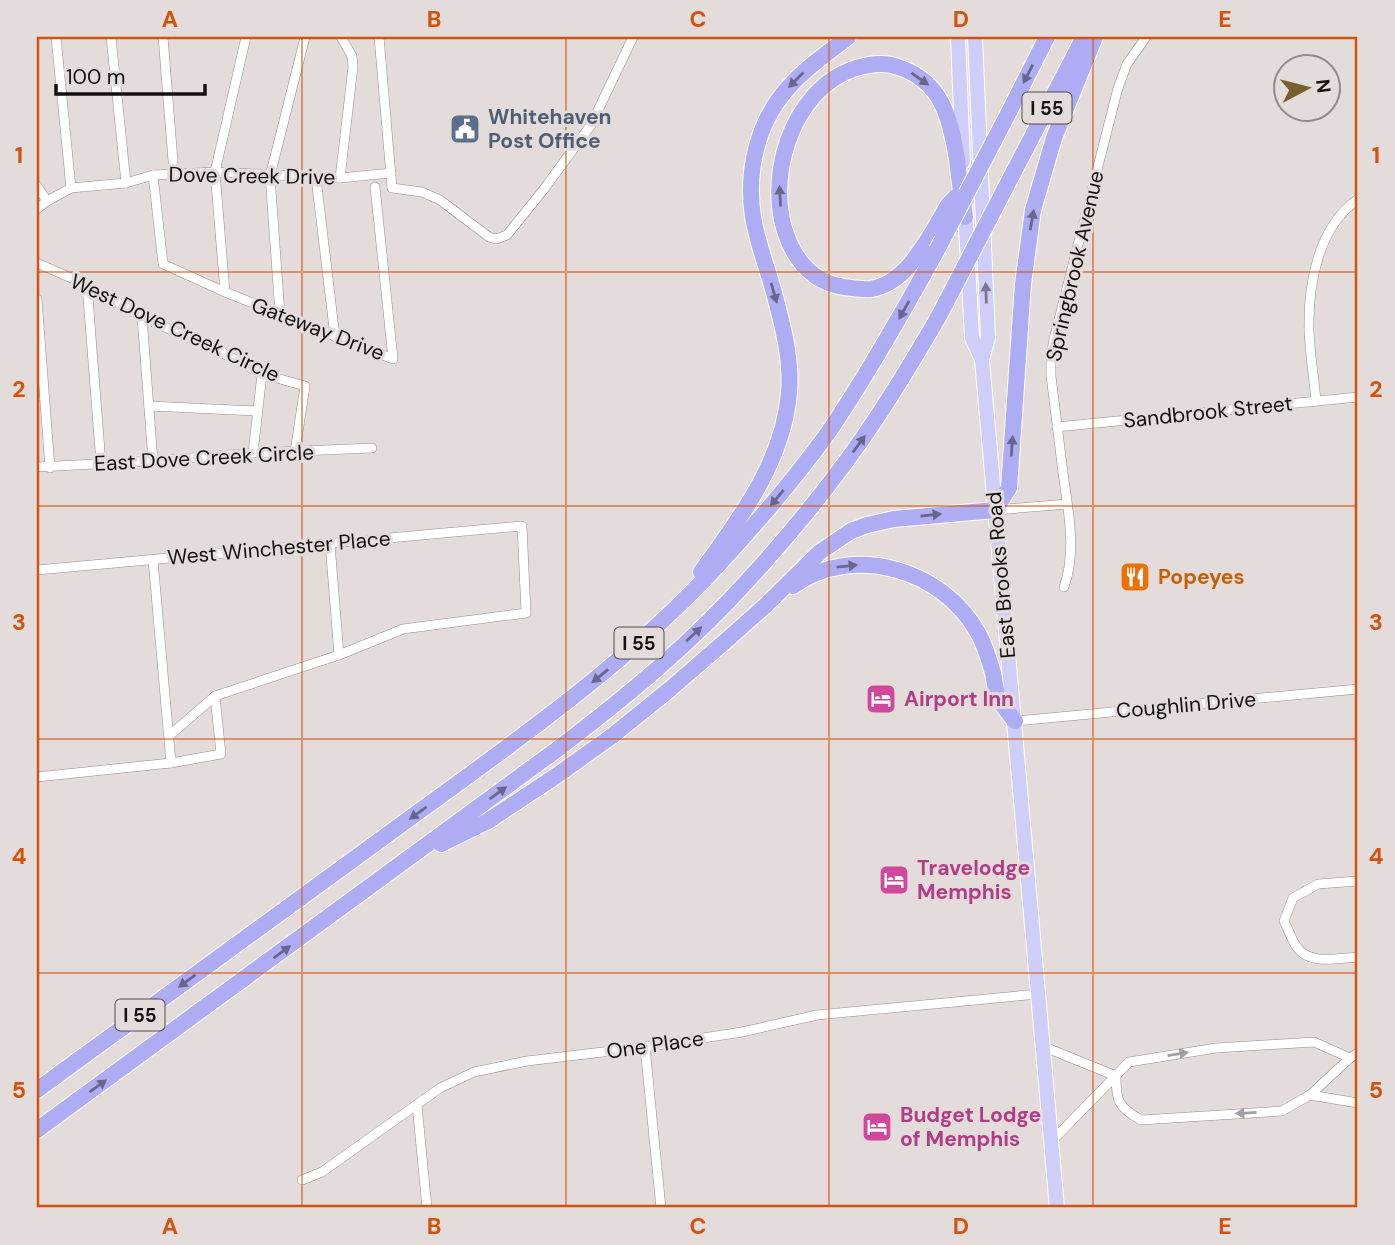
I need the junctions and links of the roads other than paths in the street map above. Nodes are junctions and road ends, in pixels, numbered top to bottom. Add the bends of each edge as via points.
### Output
1 (56, 37) edge
2 (111, 37) edge
3 (163, 37) edge
4 (246, 37) edge
5 (305, 37) edge
6 (341, 37) edge
7 (379, 37) edge
8 (633, 37) edge
9 (851, 37) edge
10 (958, 37) edge
11 (975, 37) edge
12 (1047, 37) edge
13 (1084, 37) edge
14 (1095, 37) edge
15 (1146, 37) edge
16 (215, 172) junction
17 (174, 173) junction
18 (391, 173) junction
19 (153, 175) junction
20 (270, 176) junction
21 (316, 178) junction
22 (340, 178) junction
23 (126, 183) junction
24 (971, 183) junction
25 (37, 187) edge
26 (375, 187) dead end
27 (71, 188) junction
28 (1358, 198) edge
29 (47, 201) junction
30 (37, 209) edge
31 (965, 217) junction
32 (37, 263) edge
33 (87, 285) junction
34 (225, 292) junction
35 (37, 299) edge
36 (280, 314) junction
37 (142, 317) junction
38 (335, 337) junction
39 (982, 360) junction
40 (262, 374) junction
41 (1358, 397) edge
42 (1317, 401) junction
43 (149, 406) junction
44 (257, 411) junction
45 (1058, 427) junction
46 (372, 447) dead end
47 (295, 452) junction
48 (253, 453) junction
49 (153, 461) junction
50 (101, 464) junction
51 (37, 467) edge
52 (50, 468) junction
53 (1067, 504) junction
54 (995, 510) junction
55 (330, 544) junction
56 (153, 560) junction
57 (37, 570) edge
58 (1063, 587) dead end
59 (765, 606) junction
60 (671, 614) junction
61 (339, 655) junction
62 (1358, 689) edge
63 (215, 696) junction
64 (1014, 721) junction
65 (169, 736) junction
66 (171, 764) junction
67 (37, 777) edge
68 (404, 862) junction
69 (1358, 880) edge
70 (1358, 957) edge
71 (1038, 994) junction
72 (1042, 1046) junction
73 (645, 1047) junction
74 (1354, 1056) edge
75 (1116, 1076) junction
76 (37, 1090) edge
77 (1310, 1096) junction
78 (1358, 1103) edge
79 (417, 1105) junction
80 (37, 1130) edge
81 (1051, 1143) junction
82 (302, 1180) dead end
83 (427, 1208) edge
84 (661, 1208) edge
85 (1056, 1208) edge

1 - 27 street
2 - 23 street
3 - 17 street
4 - 16 street
5 - 20 street
6 - 22 street via 353,67
7 - 18 street
8 - 18 street via 584,136 504,237 492,239 428,194 393,188
9 -> 60 highway via 793,82 763,127 757,146 751,197 788,349 789,393 770,465
10 - 31 main road, East Brooks Road
39 -> 11 main road, East Brooks Road via 988,338
12 -> 24 highway, I 55, bridge
68 -> 13 highway, I 55, bridge via 621,701 750,579 826,488 886,404 940,314
54 -> 14 highway via 1009,488 1023,284 1034,210 1054,138
15 - 45 street, Springbrook Avenue via 1127,64 1118,88 1054,340 1051,376
16 - 17 street, Dove Creek Drive
16 - 20 street, Dove Creek Drive
16 - 34 street
17 - 19 street, Dove Creek Drive
18 - 22 street, Dove Creek Drive
19 - 23 street, Dove Creek Drive
19 - 34 street, Gateway Drive via 163,264
20 - 21 street, Dove Creek Drive
20 - 36 street
21 - 22 street, Dove Creek Drive
21 - 38 street
23 - 27 street, Dove Creek Drive
24 -> 31 highway, bridge via 948,205 913,261 887,283 871,289 839,286 814,276 794,254 779,201 782,157 804,109 825,86 850,70 889,64 929,84 945,108 950,125
24 -> 60 highway, I 55, bridge via 893,330 827,434 753,526
25 - 29 street
26 - 38 street, Gateway Drive via 393,359
27 - 29 street, Dove Creek Drive
28 - 42 street via 1326,236 1312,283 1309,331
29 - 30 street, Dove Creek Drive
31 - 39 main road, East Brooks Road via 972,338
32 - 33 street, West Dove Creek Circle
33 - 37 street, West Dove Creek Circle
33 - 50 street
34 - 36 street, Gateway Drive
35 - 52 street
36 - 38 street, Gateway Drive
37 - 40 street, West Dove Creek Circle
37 - 43 street
39 - 54 main road, East Brooks Road
40 - 44 street
40 - 47 street, West Dove Creek Circle via 305,386
41 - 42 street, Sandbrook Street
42 - 45 street, Sandbrook Street
43 - 44 street
43 - 49 street
44 - 48 street
45 - 53 street, Springbrook Avenue
46 - 47 street, East Dove Creek Circle
47 - 48 street, East Dove Creek Circle
48 - 49 street, East Dove Creek Circle
49 - 50 street, East Dove Creek Circle
50 - 52 street, East Dove Creek Circle
51 - 52 street, East Dove Creek Circle
53 - 54 street
53 - 58 street, Springbrook Avenue via 1070,557
59 -> 54 highway via 820,552 851,531 894,519
54 - 64 main road, East Brooks Road
55 - 56 street, West Winchester Place
55 - 61 street
55 - 61 street, West Winchester Place via 522,526 526,612 403,629
56 - 57 street, West Winchester Place
56 - 65 street
59 -> 64 highway via 799,582 836,567 884,566 919,578 954,602 977,631 999,700
59 - 68 highway via 669,690 567,768 488,821
60 -> 76 highway, I 55 via 525,735
61 - 63 street
62 - 64 street, Coughlin Drive
63 - 65 street
63 - 66 street via 221,754
64 - 71 main road, East Brooks Road
65 - 66 street
66 - 67 street
80 -> 68 highway, I 55
69 - 70 street via 1318,884 1293,898 1284,921 1297,948 1307,957
71 - 72 main road, East Brooks Road
71 - 73 street, One Place via 817,1015
72 - 75 street
72 - 81 main road, East Brooks Road
73 - 79 street, One Place via 474,1072
73 - 84 street
75 -> 74 street via 1129,1062 1216,1048 1314,1042
74 - 77 street
77 -> 75 street via 1282,1111 1141,1120 1127,1112 1116,1096
75 - 81 street
77 - 78 street
79 - 82 street, One Place via 322,1172
79 - 83 street
81 - 85 main road, East Brooks Road

